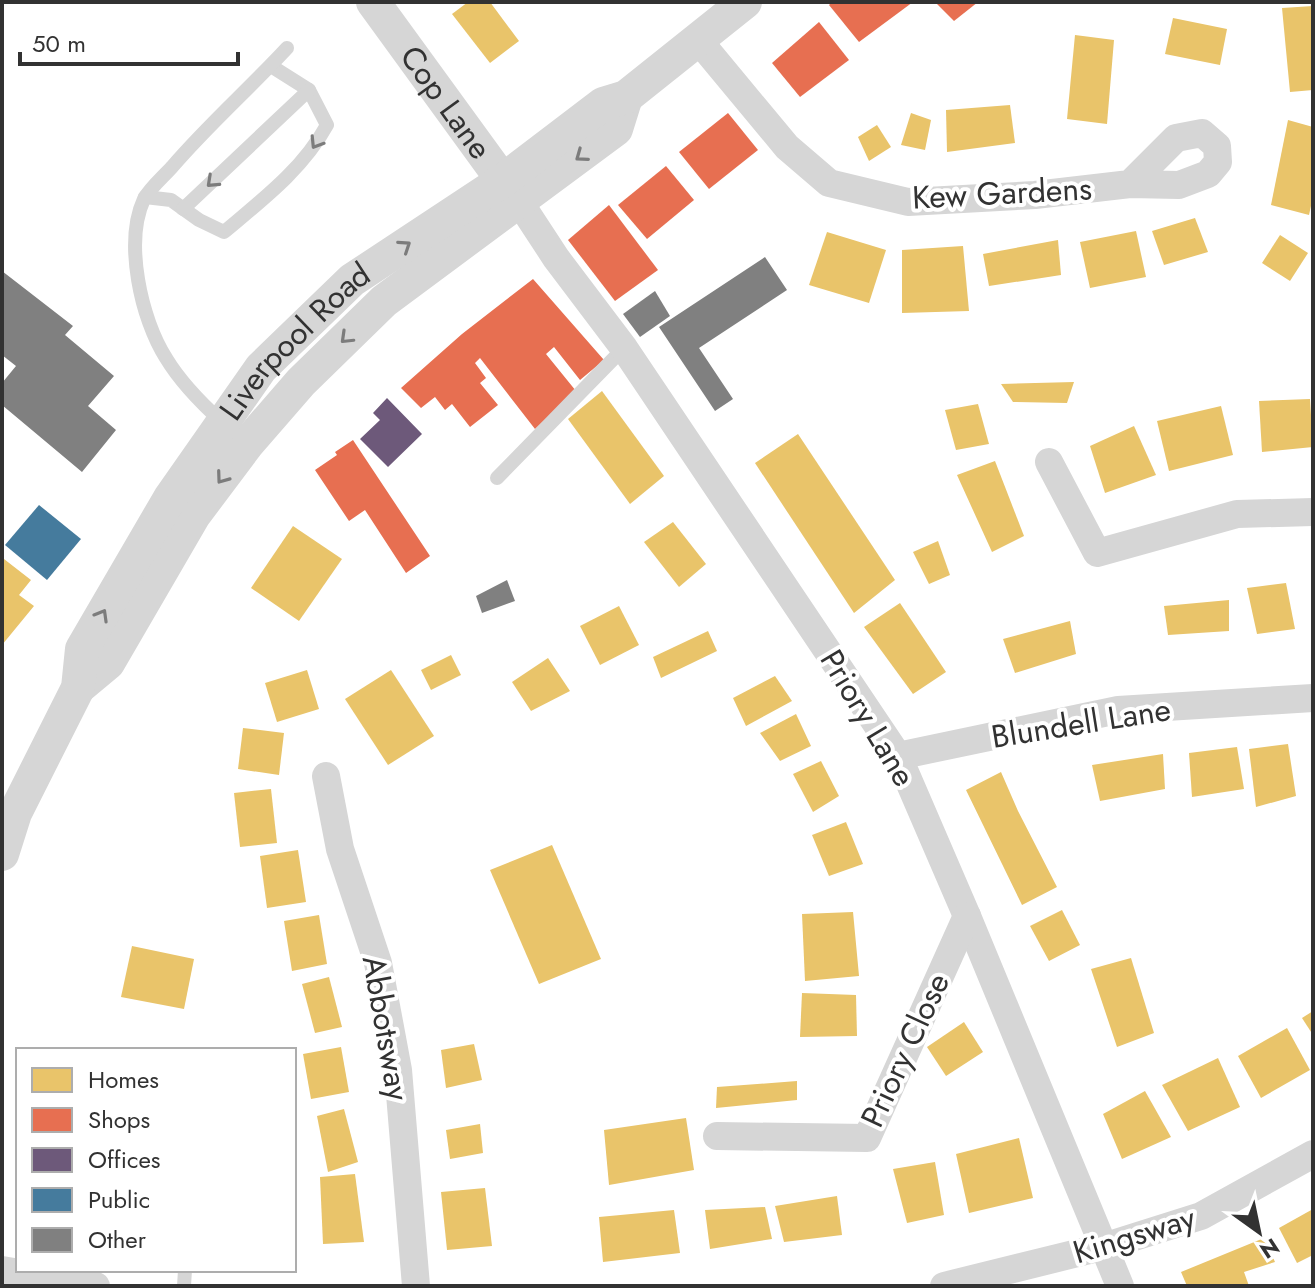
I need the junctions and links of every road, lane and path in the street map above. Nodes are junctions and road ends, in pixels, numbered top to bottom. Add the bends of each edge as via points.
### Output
1 (373, 2) edge
2 (745, 2) edge
3 (699, 41) junction
4 (287, 48) dead end
5 (271, 66) junction
6 (309, 90) junction
7 (1130, 184) dead end
8 (511, 192) junction
9 (145, 197) junction
10 (183, 209) junction
11 (624, 348) junction
12 (235, 432) junction
13 (1049, 462) dead end
14 (497, 478) dead end
15 (1313, 512) edge
16 (1313, 698) edge
17 (898, 756) junction
18 (326, 776) dead end
19 (2, 854) edge
20 (967, 916) junction
21 (717, 1136) dead end
22 (1313, 1154) edge
23 (1106, 1246) junction
24 (2, 1270) edge
25 (96, 1286) edge
26 (416, 1286) edge
27 (944, 1286) edge
28 (1120, 1286) edge

1 - 8 street, Cop Lane
2 - 3 street, Liverpool Road
3 - 7 street, Kew Gardens via 787,147 829,183 908,202
3 - 8 street, Liverpool Road via 626,97 616,129
4 - 5 lane
5 - 6 lane
5 - 9 lane
6 -> 10 lane
6 -> 10 lane via 327,125 313,150 271,192 224,232
8 - 11 street, Priory Lane
8 - 12 street, Liverpool Road via 384,301 295,389
9 - 10 lane via 171,200
9 - 12 lane via 135,225 135,264 149,319 164,356 196,398
11 - 14 lane
11 - 17 street, Priory Lane
12 - 19 street, Liverpool Road via 194,515 108,663 78,688 15,813
13 - 15 street via 1097,553 1237,514
16 - 17 street, Blundell Lane via 1118,710
17 - 20 street, Priory Lane
18 - 26 street, Abbotsway via 340,849 378,963 398,1070
20 - 21 street, Priory Close via 867,1138
20 - 23 street, Priory Lane
22 - 23 street, Kingsway via 1201,1216
23 - 27 street, Kingsway
23 - 28 street, Priory Lane
24 - 25 street

